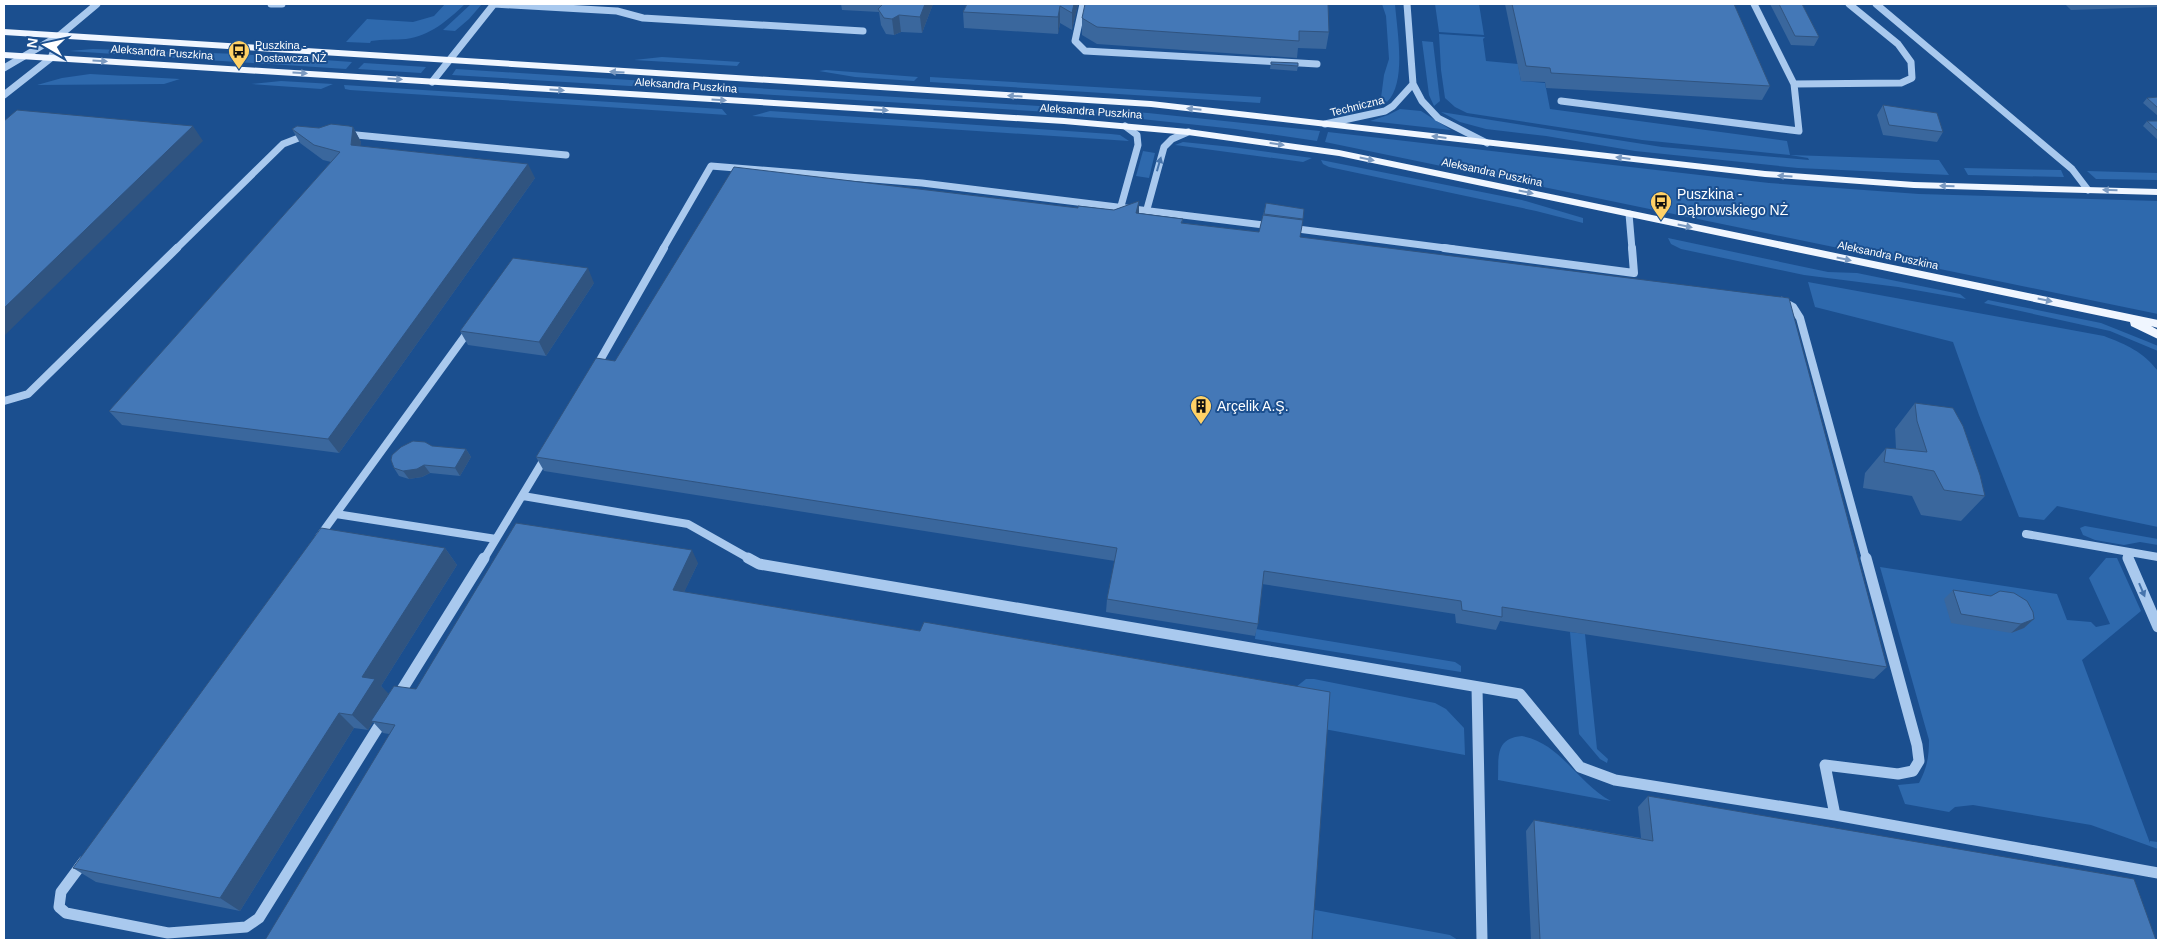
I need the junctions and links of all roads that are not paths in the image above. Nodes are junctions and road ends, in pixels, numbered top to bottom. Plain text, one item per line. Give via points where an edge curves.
1 (97, 4) edge
2 (271, 4) edge
3 (282, 4) edge
4 (494, 4) edge
5 (1083, 4) edge
6 (1407, 4) edge
7 (1754, 4) edge
8 (1849, 4) edge
9 (1876, 4) edge
10 (863, 31) dead end
11 (4, 32) edge
12 (60, 35) junction
13 (4, 55) edge
14 (23, 56) junction
15 (51, 58) junction
16 (449, 61) junction
17 (1316, 64) dead end
18 (4, 68) edge
19 (432, 82) junction
20 (1413, 84) junction
21 (1794, 84) junction
22 (4, 95) edge
23 (1561, 101) dead end
24 (1325, 124) junction
25 (1125, 126) junction
26 (1188, 132) junction
27 (314, 133) edge
28 (340, 133) edge
29 (1487, 143) junction
30 (566, 155) dead end
31 (2088, 190) junction
32 (2158, 192) edge
33 (1121, 206) junction
34 (1147, 209) junction
35 (1629, 214) junction
36 (1634, 273) junction
37 (1641, 280) edge
38 (1771, 298) edge
39 (2122, 316) junction
40 (476, 321) edge
41 (2158, 324) edge
42 (2158, 335) edge
43 (590, 378) edge
44 (4, 401) edge
45 (552, 446) edge
46 (522, 496) junction
47 (336, 514) junction
48 (2026, 534) dead end
49 (496, 539) junction
50 (312, 546) edge
51 (2126, 552) junction
52 (2158, 557) edge
53 (2158, 627) edge
54 (1478, 687) junction
55 (1835, 815) junction
56 (90, 852) edge
57 (2158, 873) edge
58 (166, 937) edge
59 (1482, 940) edge

1 - 12 street
2 - 3 street
4 - 10 street via 617,11 643,18
4 - 16 street
5 - 17 street via 1075,41 1085,51
6 - 20 street
7 - 21 street
8 - 21 street via 1898,44 1911,62 1912,78 1901,83
9 - 31 street via 2072,169
11 - 12 main road, Aleksandra Puszkina
12 - 14 street
12 - 15 street
12 - 16 main road, Aleksandra Puszkina
13 - 14 main road, Aleksandra Puszkina
14 - 15 main road, Aleksandra Puszkina
14 - 18 street
15 -> 19 main road, Aleksandra Puszkina
15 - 22 street
16 - 19 street
24 -> 16 main road, Aleksandra Puszkina via 1151,104
19 -> 25 main road, Aleksandra Puszkina
20 - 24 street, Techniczna via 1385,111
20 - 29 street via 1427,108 1438,118
21 - 23 street via 1799,131
29 -> 24 main road, Aleksandra Puszkina
25 - 26 main road, Aleksandra Puszkina
25 - 33 street via 1137,136 1138,145
34 -> 26 street via 1164,147 1172,139
26 -> 35 main road, Aleksandra Puszkina via 1339,153
27 - 44 street via 283,144 28,394
28 - 30 street
31 -> 29 main road, Aleksandra Puszkina via 1914,185 1765,174
32 -> 31 main road, Aleksandra Puszkina
33 - 34 street
33 - 43 street via 808,172 711,166
34 - 36 street
35 - 36 street
35 -> 39 main road, Aleksandra Puszkina
36 - 37 street
38 - 55 street via 1793,307 1800,318 1919,761 1913,771 1898,774 1825,765
39 - 41 main road, Aleksandra Puszkina
39 - 42 main road
40 - 47 street
45 - 46 street
46 - 49 street
46 - 54 street via 688,524 759,564
47 - 49 street
47 - 50 street
48 - 51 street
49 - 58 street via 259,918 246,927
51 - 52 street
51 -> 53 street
54 - 55 street via 1520,694 1580,766 1615,780
54 - 59 street
55 - 57 street
56 - 58 street via 61,892 59,907 66,913

